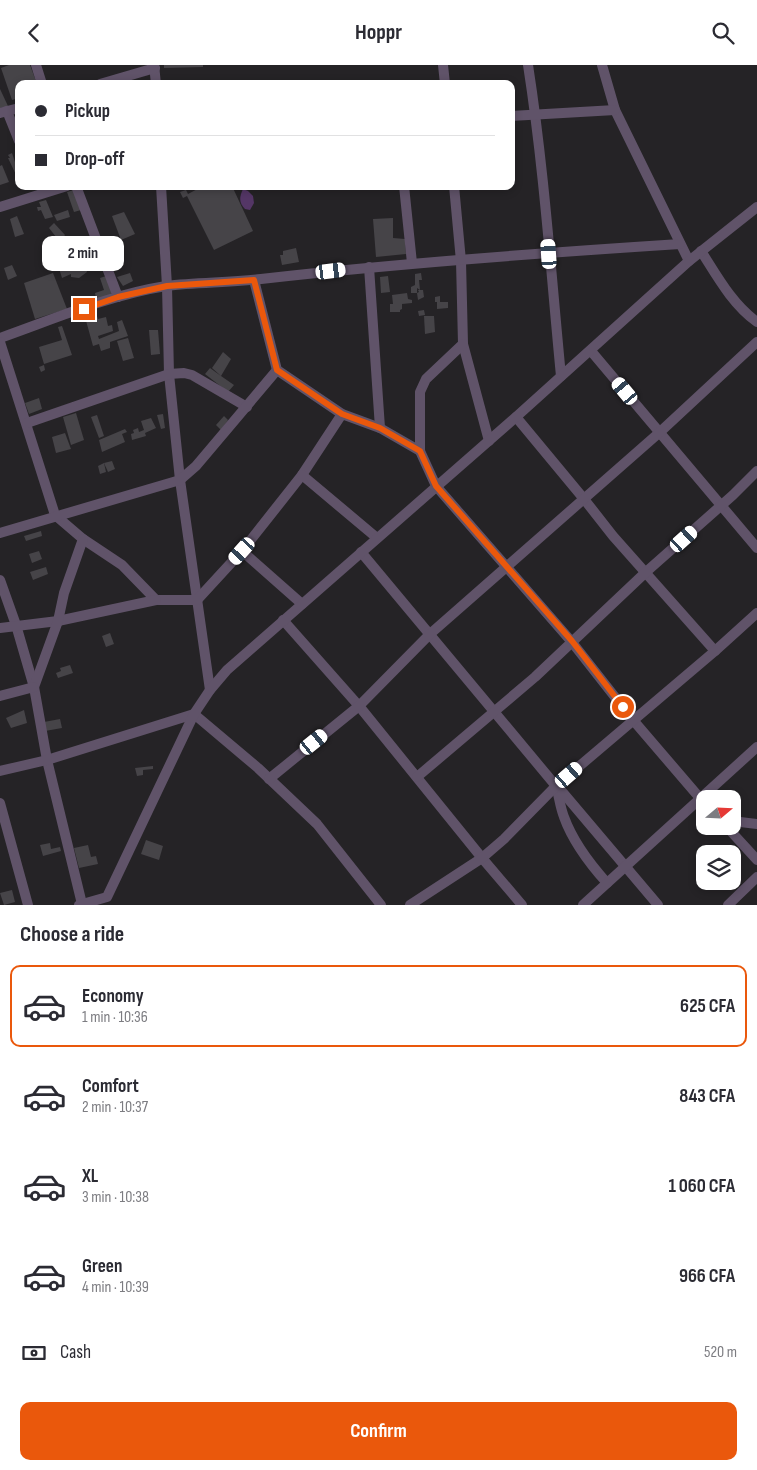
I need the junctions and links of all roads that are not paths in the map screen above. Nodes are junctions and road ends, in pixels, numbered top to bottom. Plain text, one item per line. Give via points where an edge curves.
1 (36, 65) edge
2 (443, 65) edge
3 (528, 65) edge
4 (602, 65) edge
5 (155, 66) edge
6 (41, 80) edge
7 (112, 80) edge
8 (156, 80) edge
9 (444, 80) edge
10 (615, 110) junction
11 (4, 112) edge
12 (536, 115) junction
13 (515, 116) edge
14 (15, 133) edge
15 (78, 190) edge
16 (161, 190) edge
17 (404, 190) edge
18 (454, 190) edge
19 (38, 191) edge
20 (0, 207) edge
21 (757, 207) edge
22 (680, 244) junction
23 (701, 251) junction
24 (549, 254) junction
25 (461, 261) junction
26 (689, 261) junction
27 (412, 263) junction
28 (369, 267) junction
29 (254, 280) junction
30 (167, 286) junction
31 (118, 297) junction
32 (757, 322) edge
33 (0, 337) edge
34 (0, 342) edge
35 (757, 342) edge
36 (463, 344) junction
37 (590, 351) junction
38 (277, 370) junction
39 (169, 374) junction
40 (560, 376) junction
41 (247, 407) junction
42 (342, 414) junction
43 (516, 417) junction
44 (27, 423) junction
45 (380, 428) junction
46 (660, 432) junction
47 (489, 441) junction
48 (420, 451) junction
49 (757, 471) edge
50 (302, 475) junction
51 (180, 480) junction
52 (436, 486) junction
53 (584, 499) junction
54 (721, 505) junction
55 (55, 515) junction
56 (0, 533) edge
57 (377, 538) junction
58 (82, 539) junction
59 (757, 548) edge
60 (242, 551) junction
61 (361, 552) junction
62 (506, 567) junction
63 (646, 572) junction
64 (0, 580) edge
65 (156, 600) junction
66 (197, 600) junction
67 (302, 604) junction
68 (757, 613) edge
69 (283, 620) junction
70 (58, 621) junction
71 (16, 625) junction
72 (0, 628) edge
73 (430, 634) junction
74 (572, 641) junction
75 (715, 651) junction
76 (34, 687) junction
77 (210, 690) junction
78 (0, 696) edge
79 (359, 706) junction
80 (494, 711) junction
81 (194, 713) junction
82 (634, 720) junction
83 (757, 747) edge
84 (47, 760) junction
85 (0, 771) edge
86 (417, 777) junction
87 (269, 779) junction
88 (556, 785) junction
89 (715, 790) edge
90 (696, 794) edge
91 (0, 803) edge
92 (696, 808) edge
93 (741, 822) edge
94 (757, 824) edge
95 (734, 835) edge
96 (482, 858) junction
97 (757, 860) edge
98 (626, 867) junction
99 (757, 877) edge
100 (607, 883) junction
101 (106, 901) edge
102 (28, 905) edge
103 (80, 905) edge
104 (381, 905) edge
105 (410, 905) edge
106 (522, 905) edge
107 (583, 905) edge
108 (658, 905) edge
109 (728, 905) edge

1 - 6 street
2 - 9 street
3 - 12 street
4 - 10 street
5 - 7 street
5 - 8 street
10 - 12 street
10 - 22 street
11 - 14 street
12 - 13 street
12 - 24 street
15 - 31 street
16 - 30 street
17 - 27 street
18 - 25 street
19 - 20 street
21 - 23 street
22 - 24 street
22 - 26 street
23 - 26 street
23 - 32 street via 739,307
24 - 25 street
24 - 40 street
25 - 27 street
25 - 36 street
26 - 37 street
27 - 28 street
28 - 29 street
28 - 45 street
29 - 30 street
29 - 38 street
30 - 31 street
30 - 39 street
31 - 33 street
34 - 44 street
35 - 46 street
36 - 47 street
36 - 48 street via 426,379 420,392
37 - 40 street
37 - 46 street
38 - 41 street
38 - 42 street
39 - 41 street via 192,375
39 - 44 street
39 - 51 street
40 - 43 street
41 - 51 street
42 - 45 street
42 - 50 street
43 - 47 street
43 - 53 street
44 - 55 street
45 - 48 street
46 - 53 street
46 - 54 street
47 - 52 street
48 - 52 street
49 - 54 street
50 - 57 street
50 - 60 street
51 - 55 street
51 - 66 street
52 - 57 street
52 - 62 street
53 - 62 street
53 - 63 street
54 - 59 street
54 - 63 street
55 - 56 street
55 - 58 street
57 - 61 street
58 - 65 street via 122,565
58 - 70 street
60 - 66 street
60 - 67 street
61 - 67 street
61 - 73 street
62 - 73 street
62 - 74 street
63 - 74 street
63 - 75 street
64 - 71 street
65 - 66 street
65 - 70 street
66 - 77 street
67 - 69 street
68 - 75 street
69 - 77 street via 227,670
69 - 79 street
70 - 71 street
70 - 76 street
71 - 72 street
71 - 76 street
73 - 79 street
73 - 80 street
74 - 80 street
74 - 82 street
75 - 82 street
76 - 78 street
76 - 84 street
77 - 81 street
79 - 86 street
79 - 87 street
80 - 86 street
80 - 88 street
81 - 84 street
81 - 87 street
81 - 101 street
82 - 88 street
82 - 90 street
83 - 89 street
84 - 85 street
84 - 103 street
86 - 96 street
87 - 104 street via 317,824
88 - 96 street
88 - 98 street
88 - 100 street via 563,816 586,859
91 - 102 street
92 - 98 street
93 - 94 street
95 - 97 street
96 - 105 street
96 - 106 street
98 - 100 street
98 - 108 street
99 - 109 street
100 - 107 street
101 - 103 street

